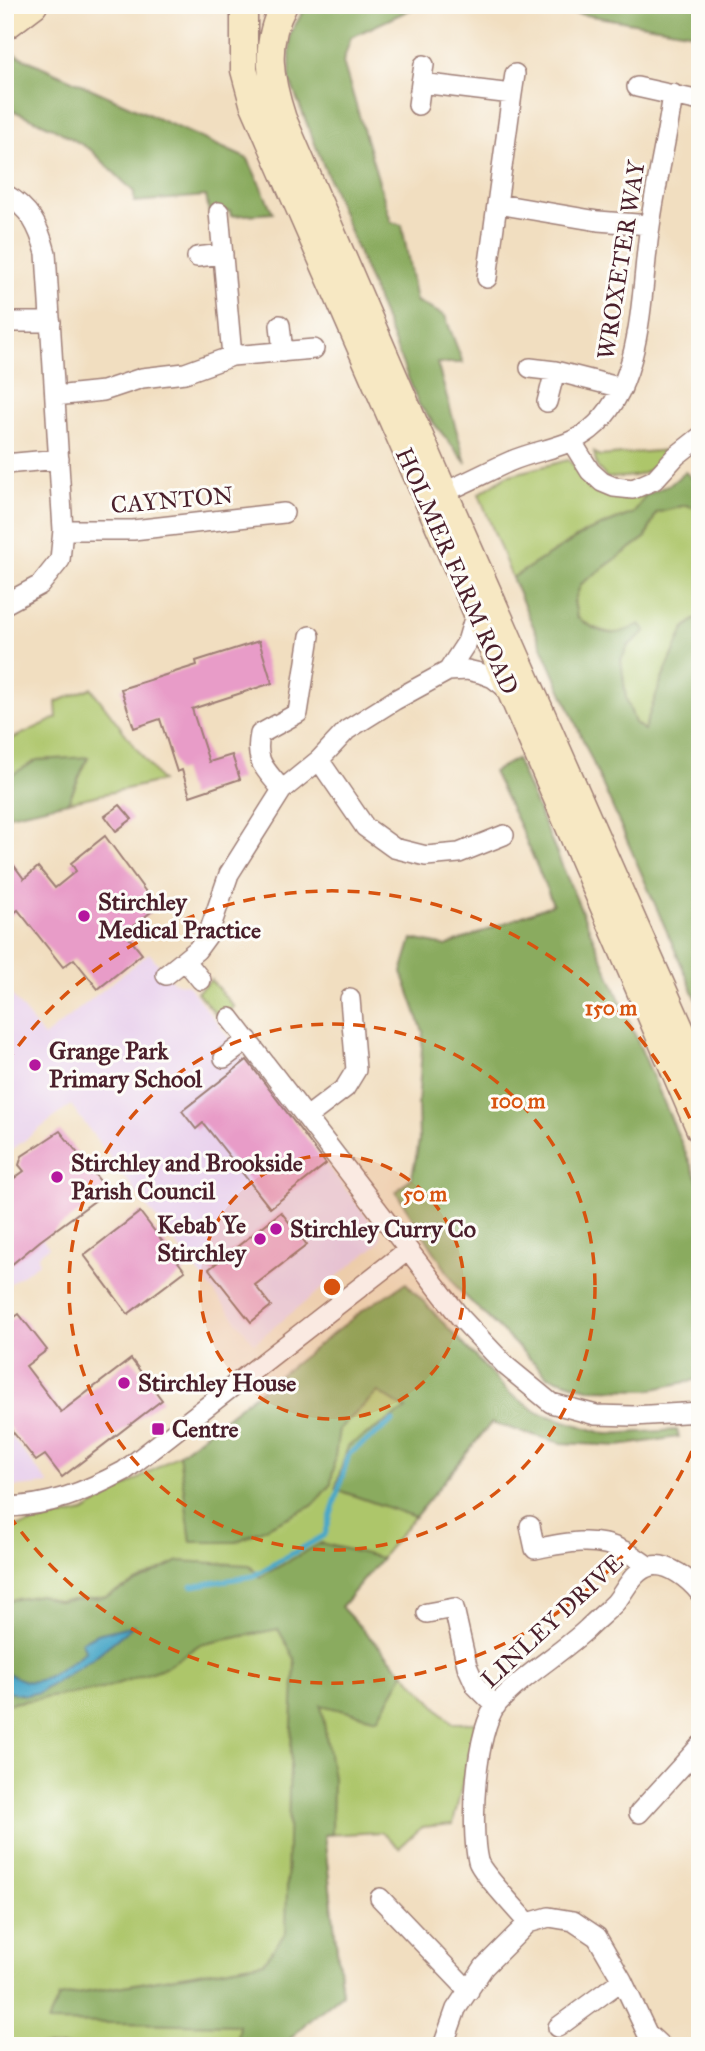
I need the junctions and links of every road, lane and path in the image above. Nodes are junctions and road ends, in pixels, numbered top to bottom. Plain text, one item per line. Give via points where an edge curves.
1 (34, 5) edge
2 (244, 5) edge
3 (284, 5) edge
4 (5, 27) edge
5 (514, 74) dead end
6 (637, 87) dead end
7 (512, 94) junction
8 (673, 94) junction
9 (700, 101) edge
10 (418, 105) dead end
11 (5, 194) edge
12 (498, 205) junction
13 (219, 212) dead end
14 (650, 225) junction
15 (223, 254) junction
16 (197, 257) dead end
17 (487, 278) dead end
18 (5, 322) edge
19 (51, 322) junction
20 (281, 325) dead end
21 (314, 349) dead end
22 (283, 352) junction
23 (232, 356) junction
24 (530, 368) dead end
25 (555, 371) junction
26 (622, 388) junction
27 (55, 396) junction
28 (547, 402) dead end
29 (700, 437) edge
30 (572, 442) junction
31 (59, 460) junction
32 (5, 464) edge
33 (444, 492) junction
34 (284, 513) dead end
35 (63, 530) junction
36 (5, 604) edge
37 (476, 612) junction
38 (310, 636) dead end
39 (448, 671) junction
40 (511, 692) junction
41 (320, 760) junction
42 (282, 790) junction
43 (504, 835) dead end
44 (185, 960) junction
45 (166, 975) dead end
46 (201, 980) dead end
47 (350, 999) dead end
48 (230, 1018) dead end
49 (248, 1041) junction
50 (224, 1058) dead end
51 (698, 1065) edge
52 (307, 1117) junction
53 (700, 1130) edge
54 (408, 1250) junction
55 (700, 1412) edge
56 (5, 1507) edge
57 (530, 1526) dead end
58 (648, 1566) junction
59 (700, 1593) edge
60 (427, 1614) dead end
61 (496, 1706) junction
62 (700, 1746) edge
63 (639, 1813) dead end
64 (380, 1898) dead end
65 (528, 1923) junction
66 (622, 1980) junction
67 (469, 1991) junction
68 (558, 2027) dead end
69 (443, 2046) edge
70 (661, 2046) edge

1 - 4 street
2 - 37 street, HOLMER FARM ROAD via 244,70 253,103
3 - 33 street, HOLMER FARM ROAD via 270,55 274,93
5 - 7 street
6 - 8 street
7 - 10 street via 423,74
7 - 12 street
8 - 9 street
8 - 14 street, WROXETER WAY
11 - 19 street via 26,208 41,236
12 - 14 street
12 - 17 street
13 - 15 street
14 - 26 street, WROXETER WAY via 635,344
15 - 16 street
15 - 23 street
18 - 19 street
19 - 27 street
20 - 22 street
21 - 22 street
22 - 23 street
23 - 27 street via 185,373 142,377 103,391
24 - 25 street
25 - 26 street
25 - 28 street
26 - 30 street, WROXETER WAY via 610,410
27 - 31 street
29 - 30 street via 654,480 632,489 602,482
30 - 33 street, WROXETER WAY via 513,461
31 - 32 street
31 - 35 street
33 - 51 street, HOLMER FARM ROAD
34 - 35 street, CAYNTON via 133,530
35 - 36 street via 60,560 40,585
37 - 39 street via 467,642
37 - 40 street, HOLMER FARM ROAD
38 - 42 street via 298,713 260,734 257,751 261,763
39 - 40 street via 480,673
39 - 41 street via 347,730
40 - 53 street, HOLMER FARM ROAD
41 - 42 street
41 - 43 street via 365,827 394,848 426,856 459,853
42 - 44 street via 229,874 208,935
44 - 45 street
44 - 46 street
47 - 52 street via 356,1070 345,1088
48 - 49 street
49 - 50 street
49 - 52 street
52 - 54 street
54 - 55 street via 506,1366 551,1403 596,1415
54 - 56 street via 124,1471 87,1491 50,1502
57 - 58 street via 535,1549 568,1542 601,1543
58 - 59 street, LINLEY DRIVE via 659,1564 673,1570
58 - 61 street, LINLEY DRIVE via 639,1570 585,1631
60 - 61 street via 454,1608 467,1667 476,1686
61 - 65 street, LINLEY DRIVE via 478,1764 478,1863
62 - 63 street
64 - 67 street
65 - 66 street via 549,1917 573,1921 597,1937
65 - 67 street via 484,1967
66 - 68 street
66 - 70 street via 647,2033
67 - 69 street via 456,2009

